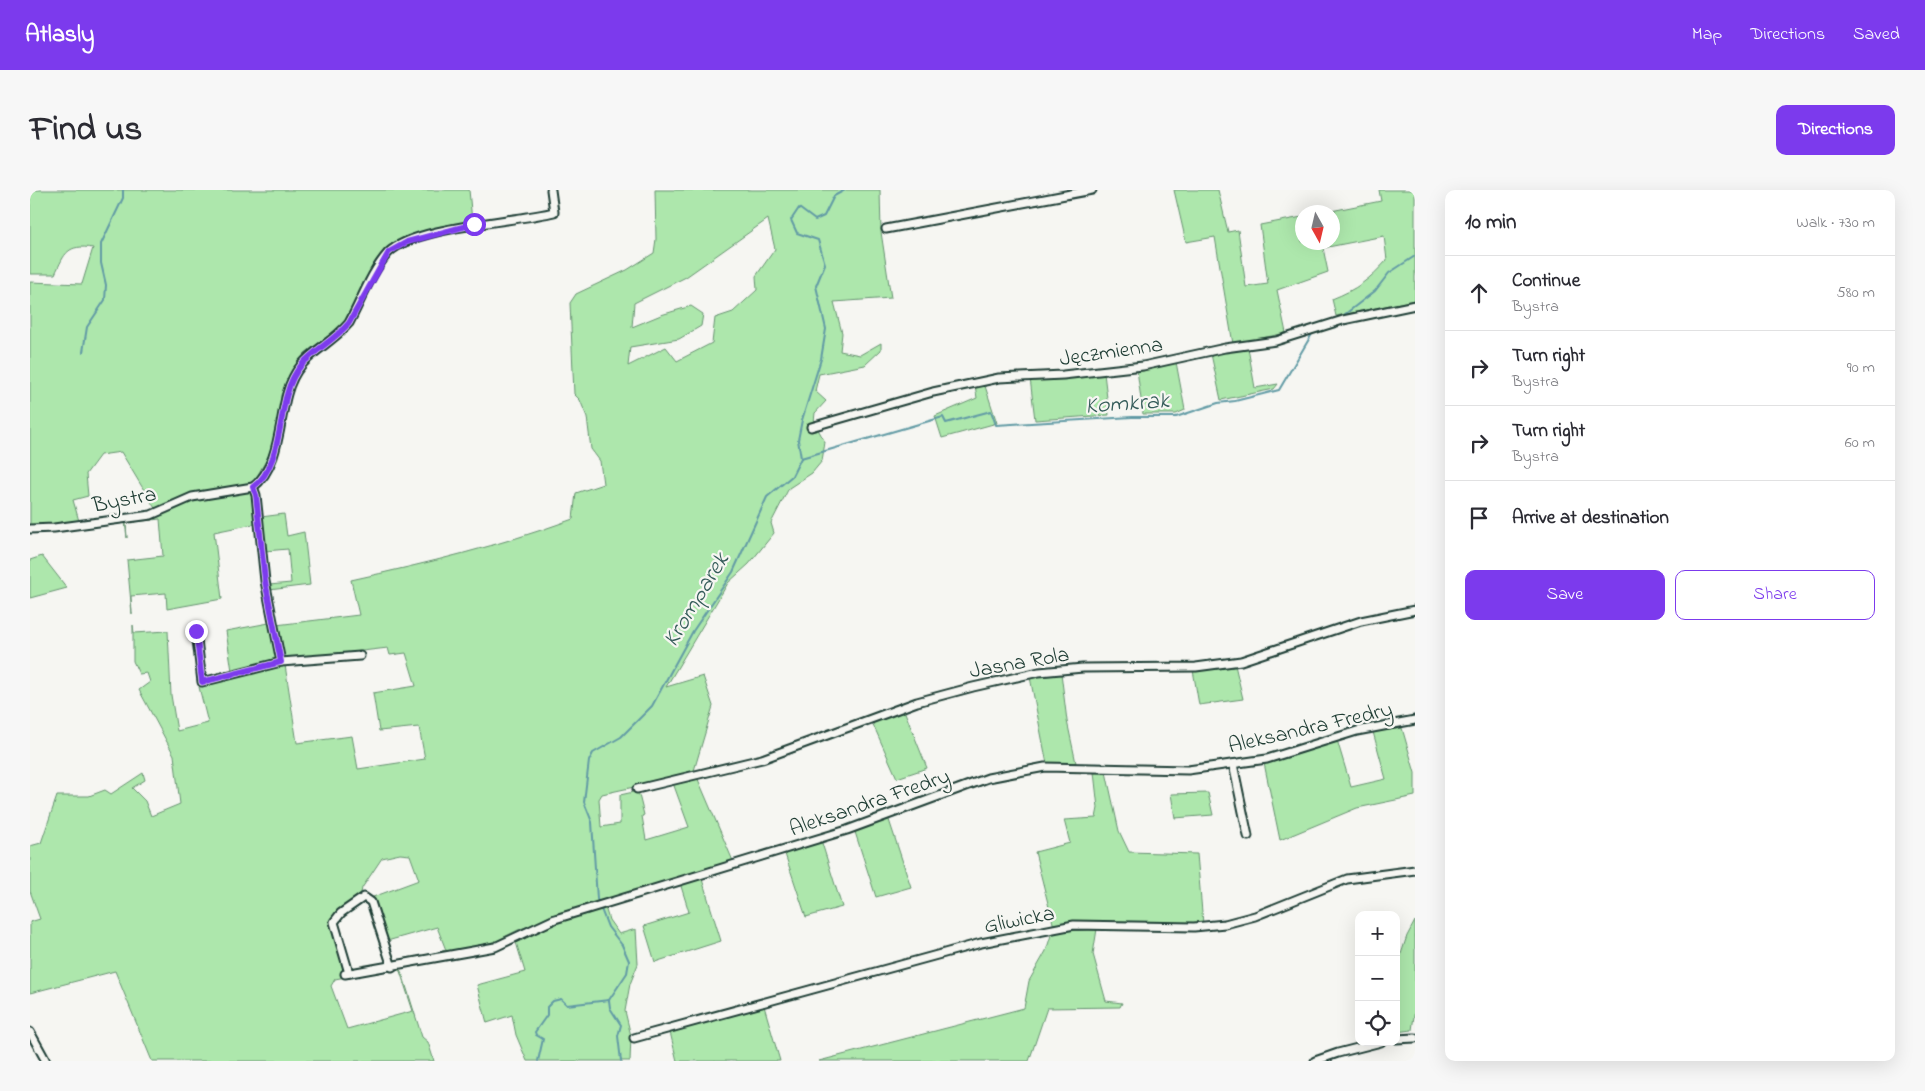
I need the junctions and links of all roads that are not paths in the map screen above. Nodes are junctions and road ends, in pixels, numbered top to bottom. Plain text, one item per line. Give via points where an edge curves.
1 (551, 190) edge
2 (1092, 190) edge
3 (886, 228) dead end
4 (1415, 305) edge
5 (811, 426) dead end
6 (253, 487) junction
7 (30, 528) edge
8 (1415, 610) edge
9 (196, 631) dead end
10 (360, 656) dead end
11 (281, 662) junction
12 (1415, 720) edge
13 (1233, 764) junction
14 (637, 789) dead end
15 (1248, 836) dead end
16 (1415, 870) edge
17 (392, 967) junction
18 (30, 1032) edge
19 (634, 1038) dead end
20 (1415, 1038) edge
21 (1400, 1039) edge
22 (1365, 1046) edge
23 (46, 1061) edge
24 (1315, 1061) edge

1 - 6 street via 554,212 446,230 407,242 389,252 349,323 305,359 295,375 286,395 281,427 271,458
2 - 3 street
4 - 5 street, Jęczmienna via 1343,320 1276,341 1225,348 1143,366 998,378 933,392
6 - 7 street, Bystra via 192,497 151,515 54,528
6 - 11 street via 265,581
8 - 14 street, Jasna Rola via 1361,621 1241,661 1196,667 1083,668 1039,672 992,682 917,702 762,758
9 - 11 street via 202,682
10 - 11 street
12 - 13 street, Aleksandra Fredry via 1357,731 1267,759
13 - 15 street
13 - 17 street, Aleksandra Fredry via 1168,770 1046,767 988,778 847,830 555,919 495,947
16 - 19 street, Gliwicka via 1347,880 1226,924 1074,925 981,943
17 - 17 street, Aleksandra Fredry via 371,902 364,897 334,922 347,973
18 - 23 street
20 - 21 street
22 - 24 street

